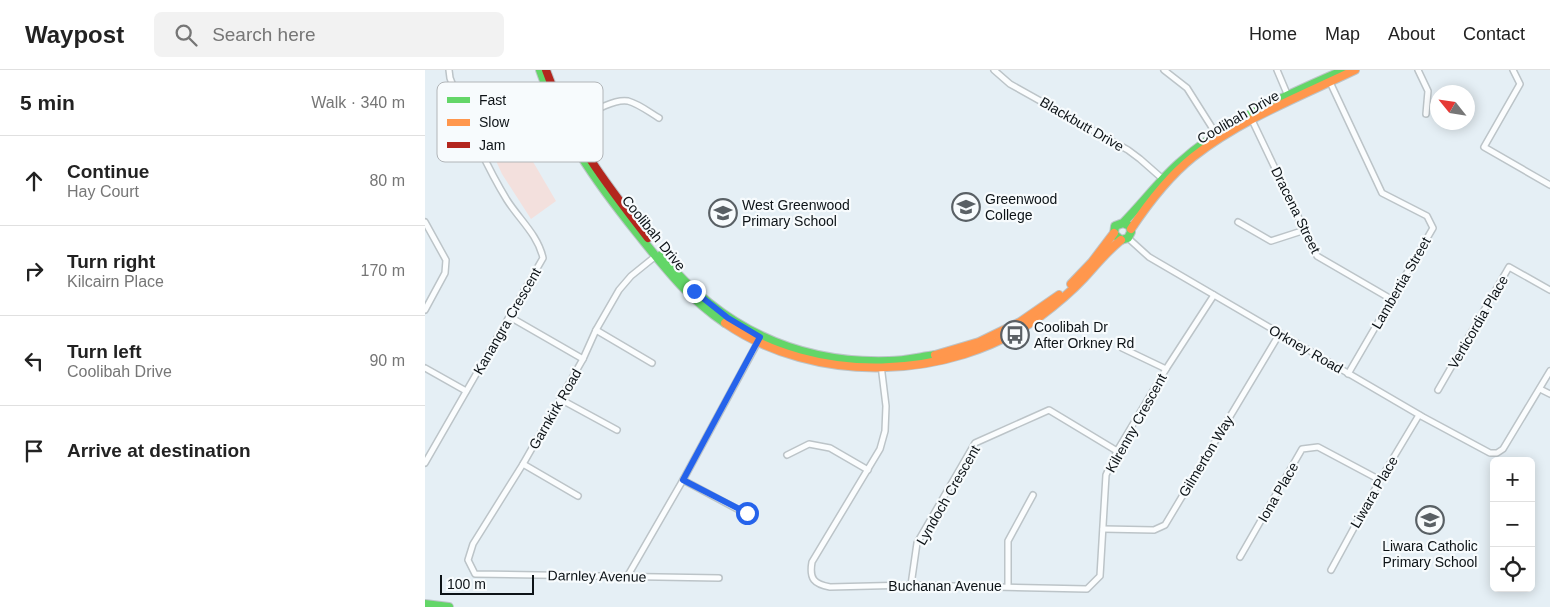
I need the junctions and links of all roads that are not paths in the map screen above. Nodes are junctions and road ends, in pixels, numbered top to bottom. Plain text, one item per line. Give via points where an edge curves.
1 (546, 70) edge
2 (994, 70) edge
3 (1164, 70) edge
4 (1277, 70) edge
5 (1343, 70) edge
6 (1355, 70) edge
7 (1419, 70) edge
8 (1513, 70) edge
9 (1329, 80) junction
10 (550, 82) edge
11 (1289, 99) junction
12 (603, 107) edge
13 (1425, 114) dead end
14 (1251, 117) junction
15 (659, 118) dead end
16 (1218, 136) junction
17 (486, 162) edge
18 (591, 162) edge
19 (1165, 181) junction
20 (1550, 185) edge
21 (425, 222) edge
22 (1123, 222) junction
23 (1239, 222) dead end
24 (1131, 229) junction
25 (1305, 230) junction
26 (1114, 233) junction
27 (1125, 239) junction
28 (658, 255) junction
29 (1550, 290) edge
30 (1214, 295) junction
31 (1391, 299) junction
32 (425, 310) edge
33 (510, 317) junction
34 (596, 330) junction
35 (1279, 333) junction
36 (759, 340) junction
37 (1122, 348) dead end
38 (583, 359) junction
39 (652, 363) dead end
40 (881, 366) junction
41 (425, 368) edge
42 (1165, 370) junction
43 (1550, 371) edge
44 (1348, 374) junction
45 (1541, 388) junction
46 (1438, 390) dead end
47 (467, 392) junction
48 (1550, 394) edge
49 (560, 399) junction
50 (1419, 415) junction
51 (617, 430) dead end
52 (1117, 451) junction
53 (787, 455) dead end
54 (425, 463) edge
55 (523, 464) junction
56 (868, 470) junction
57 (683, 480) junction
58 (1380, 480) junction
59 (1033, 495) dead end
60 (578, 496) dead end
61 (754, 518) dead end
62 (1103, 529) junction
63 (1240, 557) dead end
64 (1331, 570) dead end
65 (475, 574) joint
66 (627, 577) junction
67 (719, 578) dead end
68 (911, 585) junction
69 (1008, 586) junction
70 (1087, 589) joint
71 (425, 604) edge
72 (449, 607) edge

1 - 10 main road, Coolibah Drive
2 - 19 street, Blackbutt Drive via 1010,84 1128,150
3 - 16 street via 1187,88
4 - 11 street
5 - 9 main road, Coolibah Drive
6 - 9 main road, Coolibah Drive
7 - 13 street via 1428,91
8 - 20 street via 1520,84 1483,147
9 - 11 main road, Coolibah Drive
9 - 31 street, Lambertia Street via 1382,193 1427,216 1433,228
11 - 14 main road, Coolibah Drive
12 - 15 street via 622,101 634,103
14 - 16 main road, Coolibah Drive
14 - 25 street, Dracena Street
16 - 19 main road, Coolibah Drive via 1186,156
17 - 33 street, Kanangra Crescent via 508,201 540,245 543,258
18 - 28 main road, Coolibah Drive
19 - 22 main road, Coolibah Drive
19 - 24 main road, Coolibah Drive
21 - 32 street via 446,260 445,273
22 - 24 main road
22 - 26 main road via 1117,225
23 - 25 street via 1271,241
24 - 27 main road
25 - 31 street, Dracena Street via 1317,256
26 - 27 main road via 1117,238
26 - 40 main road, Coolibah Drive via 1063,292 1017,325 942,354
27 - 30 street, Orkney Road
27 - 40 main road, Coolibah Drive via 1066,296 1019,330 949,358
28 - 34 street, Garnkirk Road via 624,283
28 - 36 main road, Coolibah Drive via 702,299
29 - 46 street, Verticordia Place via 1509,268
30 - 35 street, Orkney Road
30 - 42 street, Kilrenny Crescent
31 - 44 street, Lambertia Street
33 - 38 street
33 - 47 street, Kanangra Crescent
34 - 38 street, Garnkirk Road
34 - 39 street
35 - 44 street, Orkney Road
35 - 62 street, Gilmerton Way via 1165,525 1154,530
36 - 40 main road, Coolibah Drive via 813,356
36 - 57 street
37 - 42 street
38 - 49 street, Garnkirk Road
40 - 56 street via 886,406 885,431 881,449
41 - 47 street
42 - 52 street, Kilrenny Crescent
43 - 45 street
44 - 50 street, Orkney Road
45 - 48 street
45 - 50 street, Orkney Road via 1501,451 1490,453
47 - 54 street, Kanangra Crescent
49 - 51 street
49 - 55 street, Garnkirk Road
50 - 58 street, Liwara Place
52 - 62 street, Kilrenny Crescent via 1105,475
52 - 68 street, Lyndoch Crescent via 1049,410 975,442 917,543
53 - 56 street via 809,444 830,448
55 - 60 street
55 - 65 street, Garnkirk Road via 473,544 468,560
56 - 68 street, Buchanan Avenue via 812,562 810,573 820,585 830,587
57 - 61 street
57 - 66 street
58 - 63 street, Iona Place via 1319,447 1303,449
58 - 64 street, Liwara Place
59 - 69 street via 1009,541
62 - 70 street, Kilrenny Crescent via 1101,576
65 - 66 street, Darnley Avenue
66 - 67 street, Darnley Avenue
68 - 69 street, Buchanan Avenue
69 - 70 street, Buchanan Avenue
71 - 72 main road

